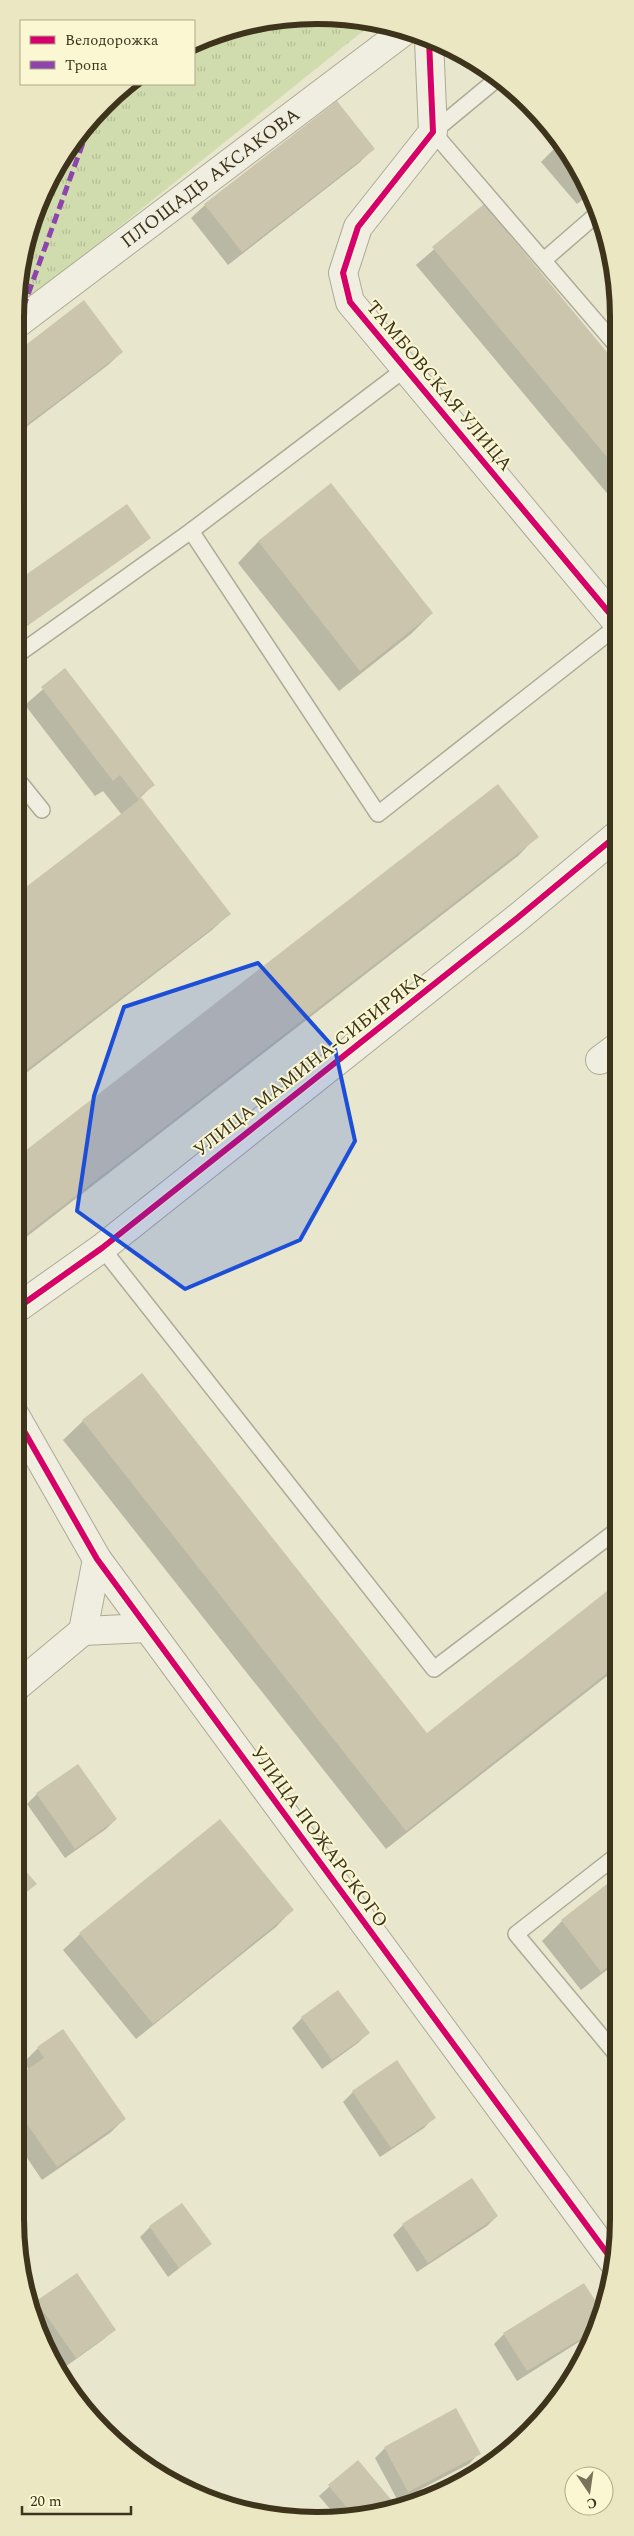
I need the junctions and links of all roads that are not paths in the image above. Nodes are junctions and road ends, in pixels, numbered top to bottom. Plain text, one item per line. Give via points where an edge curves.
1 (398, 35) edge
2 (429, 46) edge
3 (493, 82) edge
4 (433, 132) junction
5 (593, 218) edge
6 (544, 260) junction
7 (24, 319) edge
8 (610, 338) edge
9 (405, 369) junction
10 (191, 531) junction
11 (610, 614) edge
12 (610, 632) edge
13 (24, 650) edge
14 (24, 788) edge
15 (42, 810) dead end
16 (610, 841) edge
17 (102, 1248) junction
18 (24, 1303) edge
19 (24, 1431) edge
20 (610, 1536) edge
21 (97, 1559) junction
22 (147, 1628) junction
23 (83, 1631) junction
24 (24, 1679) edge
25 (610, 1861) edge
26 (610, 2047) edge
27 (608, 2255) edge

1 - 7 street, ПЛОЩАДЬ АКСАКОВА
2 - 4 street
3 - 4 lane
4 - 6 lane
4 - 9 street, ТАМБОВСКАЯ УЛИЦА via 358,227 344,274 350,302
5 - 6 lane
6 - 8 lane
9 - 10 lane
9 - 11 street, ТАМБОВСКАЯ УЛИЦА
10 - 12 lane via 378,814
10 - 13 lane
14 - 15 lane
16 - 17 street, УЛИЦА МАМИНА-СИБИРЯКА via 509,926
17 - 18 street, УЛИЦА МАМИНА-СИБИРЯКА
17 - 20 lane via 434,1669
19 - 21 street, УЛИЦА ПОЖАРСКОГО
21 - 22 street, УЛИЦА ПОЖАРСКОГО
21 - 23 street
22 - 23 street
22 - 27 street, УЛИЦА ПОЖАРСКОГО
23 - 24 street
25 - 26 lane via 516,1934

